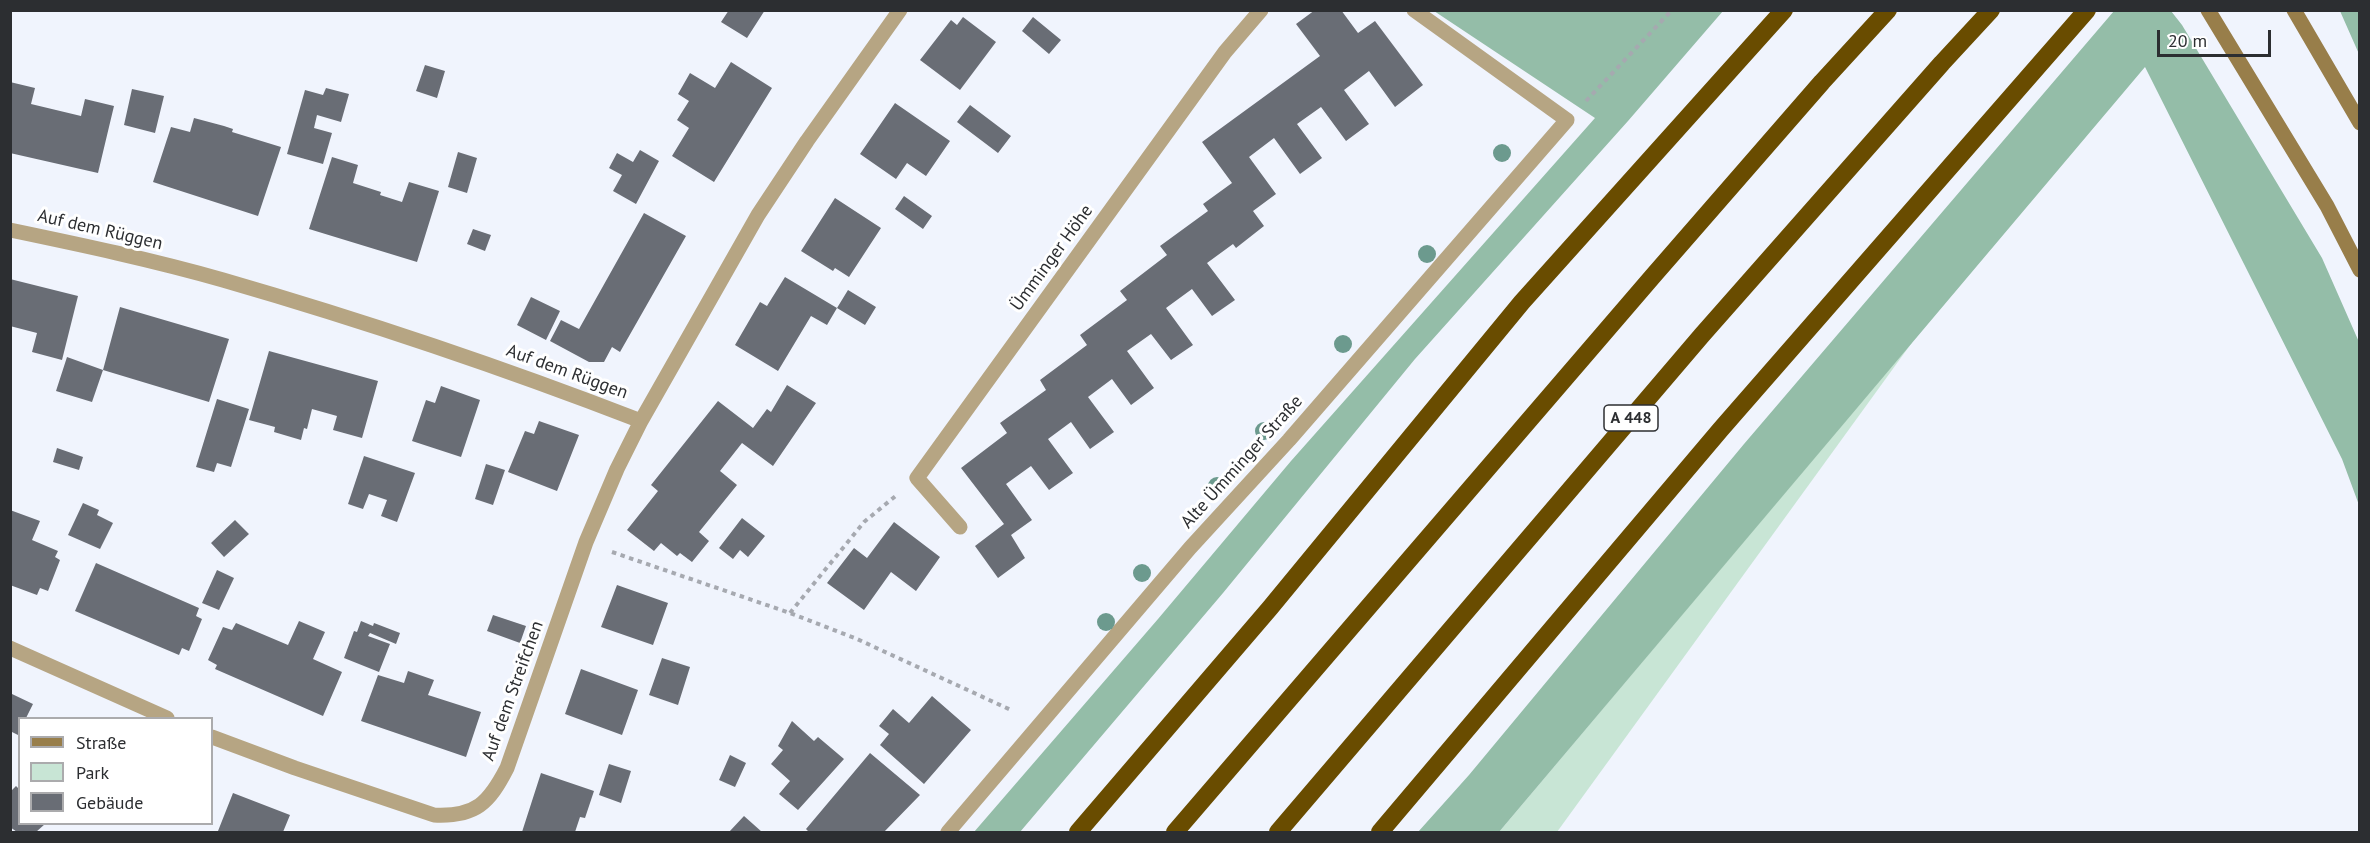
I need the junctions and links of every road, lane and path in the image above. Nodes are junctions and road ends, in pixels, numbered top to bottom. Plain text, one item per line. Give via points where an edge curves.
1 (900, 10) edge
2 (1261, 10) edge
3 (1414, 10) edge
4 (1672, 10) edge
5 (1784, 10) edge
6 (1888, 10) edge
7 (1991, 10) edge
8 (2087, 10) edge
9 (2208, 10) edge
10 (2294, 10) edge
11 (1567, 120) junction
12 (2360, 123) edge
13 (10, 230) edge
14 (2360, 270) edge
15 (641, 421) junction
16 (917, 478) junction
17 (960, 527) dead end
18 (586, 542) junction
19 (790, 613) junction
20 (10, 648) edge
21 (1011, 710) dead end
22 (164, 717) edge
23 (213, 737) edge
24 (948, 832) edge
25 (1078, 832) edge
26 (1175, 832) edge
27 (1278, 832) edge
28 (1380, 832) edge

1 - 15 street, Auf dem Rüggen via 758,215
2 - 16 street, Ümminger Höhe via 1225,52
3 - 11 street
4 - 11 path
5 - 25 highway via 1522,302 1270,608
6 - 26 highway via 1653,276
7 - 27 highway, A 448 via 1702,335
8 - 28 highway via 1721,429
9 - 14 main road via 2327,206
10 - 12 main road
11 - 24 street, Alte Ümminger Straße via 1190,548
13 - 15 street, Auf dem Rüggen via 222,280 380,327
15 - 18 street, Auf dem Streifchen
16 - 17 street
16 - 19 path via 864,522
18 - 19 path
18 - 23 street, Auf dem Streifchen via 507,768 490,796 468,813 434,815
19 - 21 path via 909,661
20 - 22 street

